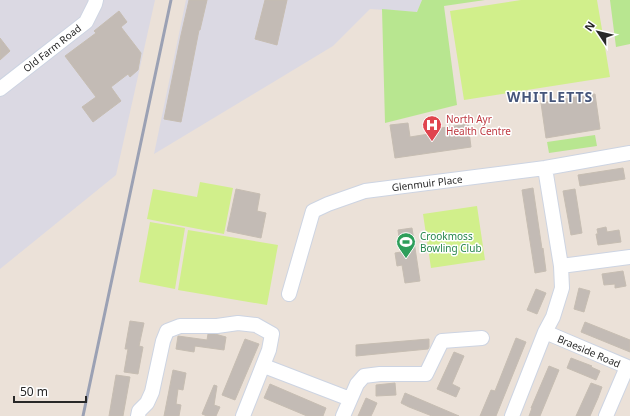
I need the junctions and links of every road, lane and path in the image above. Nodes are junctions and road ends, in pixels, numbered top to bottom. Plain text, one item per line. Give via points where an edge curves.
1 (96, 0) edge
2 (0, 89) edge
3 (630, 153) edge
4 (545, 168) junction
5 (630, 257) edge
6 (561, 266) junction
7 (289, 294) dead end
8 (545, 332) junction
9 (482, 338) dead end
10 (264, 366) junction
11 (628, 367) edge
12 (350, 399) junction
13 (138, 416) edge
14 (242, 416) edge
15 (343, 416) edge
16 (512, 416) edge
17 (606, 416) edge

1 - 2 street, Old Farm Road via 86,22
3 - 4 street, Glenmuir Place
4 - 6 street, Braeside Road
4 - 7 street, Glenmuir Place via 365,191 313,211
5 - 6 street
6 - 8 street, Braeside Road via 562,288 553,317
8 - 11 street, Braeside Road
8 - 16 street
9 - 12 street via 442,341 426,374 364,376
10 - 12 street
10 - 13 street via 272,334 256,325 238,323 180,326 167,331 152,392
10 - 14 street
11 - 17 street
12 - 15 street

